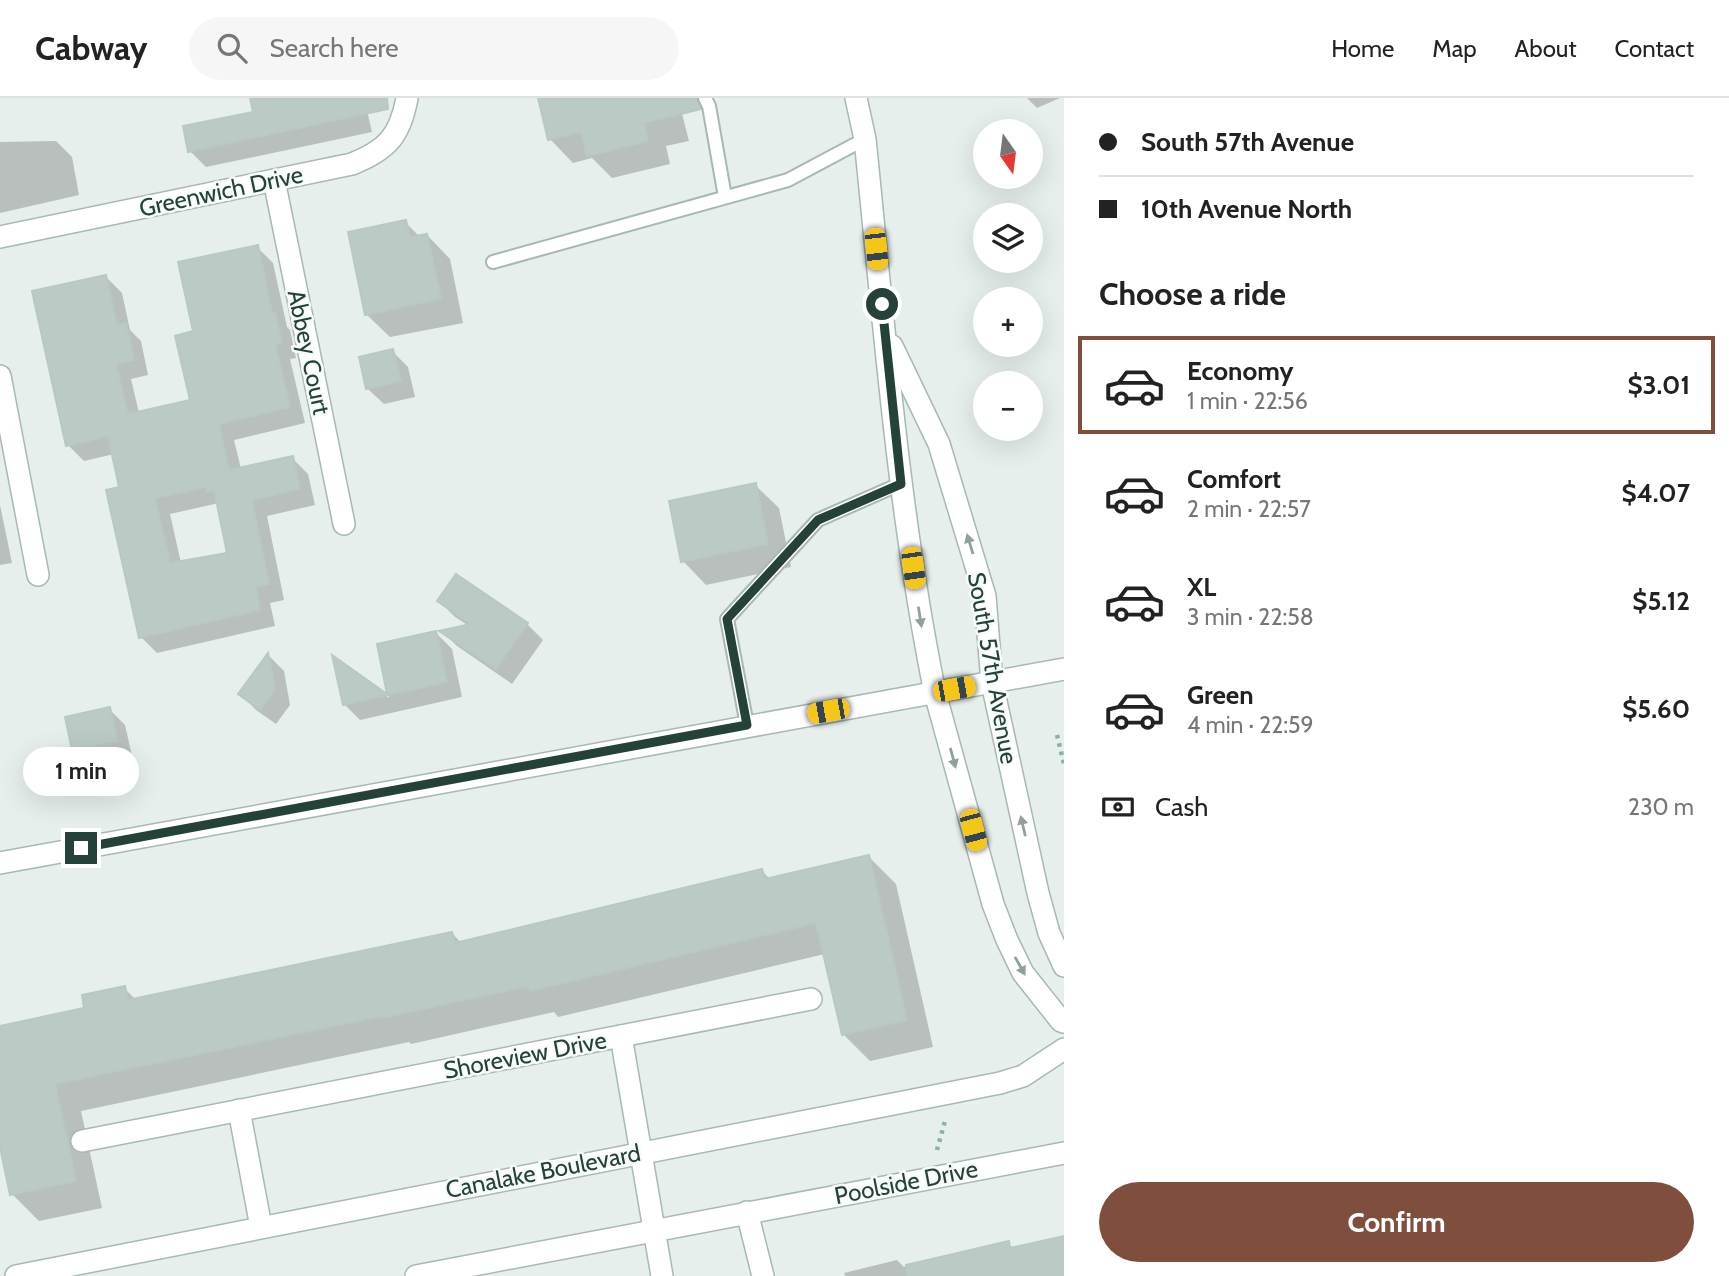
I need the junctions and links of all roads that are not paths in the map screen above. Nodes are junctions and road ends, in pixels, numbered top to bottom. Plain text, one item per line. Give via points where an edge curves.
1 (407, 98) edge
2 (705, 98) edge
3 (856, 98) edge
4 (865, 139) junction
5 (274, 180) junction
6 (725, 197) junction
7 (0, 237) edge
8 (493, 262) dead end
9 (885, 331) junction
10 (0, 376) edge
11 (901, 484) junction
12 (344, 524) dead end
13 (38, 575) dead end
14 (1064, 669) edge
15 (992, 683) junction
16 (935, 692) junction
17 (747, 725) junction
18 (0, 863) edge
19 (1064, 966) edge
20 (811, 999) dead end
21 (1064, 1022) edge
22 (621, 1036) junction
23 (1064, 1049) edge
24 (239, 1110) junction
25 (82, 1141) dead end
26 (640, 1152) junction
27 (1064, 1153) edge
28 (747, 1212) junction
29 (261, 1227) junction
30 (656, 1231) junction
31 (17, 1276) edge
32 (416, 1276) edge
33 (662, 1276) edge
34 (763, 1276) edge

1 - 5 street, Greenwich Drive via 403,120 391,141 373,155 352,164
2 - 6 lane
3 - 4 street, South 57th Avenue
4 - 6 lane via 788,180
4 - 9 street, South 57th Avenue
5 - 7 street, Greenwich Drive
5 - 12 street, Abbey Court
6 - 8 lane
9 - 11 street, South 57th Avenue
15 -> 9 street, South 57th Avenue via 985,596 943,457
10 - 13 street
11 -> 16 street, South 57th Avenue
11 - 17 lane via 818,520 727,619
14 - 15 street
15 - 16 street
19 -> 15 street, South 57th Avenue via 1038,893
16 - 17 street
16 -> 21 street, South 57th Avenue via 1006,940 1023,973
17 - 18 street
20 - 22 street, Shoreview Drive
22 - 24 street, Shoreview Drive
22 - 26 street
23 - 26 street, Canalake Boulevard via 1023,1076 1000,1083
24 - 25 street, Shoreview Drive
24 - 29 street
26 - 29 street, Canalake Boulevard
26 - 30 street
27 - 28 street, Poolside Drive
28 - 30 street, Poolside Drive
28 - 34 street
29 - 31 street, Canalake Boulevard
30 - 32 street, Poolside Drive
30 - 33 street

